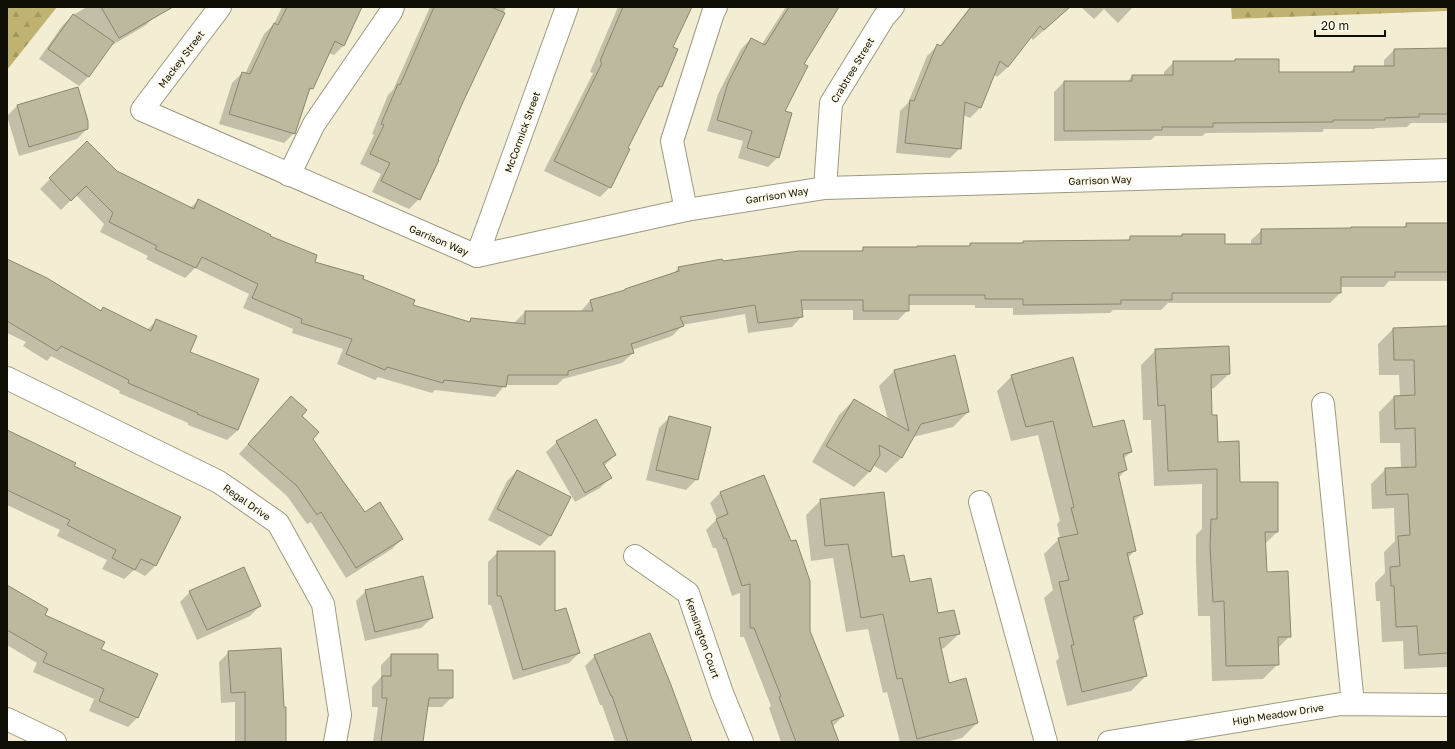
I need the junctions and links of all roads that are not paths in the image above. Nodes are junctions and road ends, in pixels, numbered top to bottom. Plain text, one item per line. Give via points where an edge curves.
1 (220, 7) edge
2 (393, 7) edge
3 (566, 7) edge
4 (716, 7) edge
5 (894, 7) edge
6 (142, 110) joint
7 (1448, 170) edge
8 (289, 175) junction
9 (825, 188) junction
10 (686, 210) junction
11 (477, 256) junction
12 (7, 378) edge
13 (1323, 404) dead end
14 (980, 502) dead end
15 (635, 556) dead end
16 (1353, 704) junction
17 (1448, 704) edge
18 (7, 719) edge
19 (56, 742) edge
20 (335, 742) edge
21 (742, 742) edge
22 (1046, 742) edge
23 (1109, 742) edge

1 - 6 street, Mackey Street
2 - 8 street via 314,124
3 - 11 street, McCormick Street
4 - 10 street via 672,141
5 - 9 street, Crabtree Street via 884,18 831,103
6 - 8 street, Garrison Way
7 - 9 street, Garrison Way
8 - 11 street, Garrison Way
9 - 10 street, Garrison Way
10 - 11 street, Garrison Way
12 - 20 street, Regal Drive via 219,482 278,523 323,604 340,715
13 - 16 street
14 - 22 street
15 - 21 street, Kensington Court via 688,593 722,693
16 - 17 street, High Meadow Drive
16 - 23 street, High Meadow Drive
18 - 19 street

